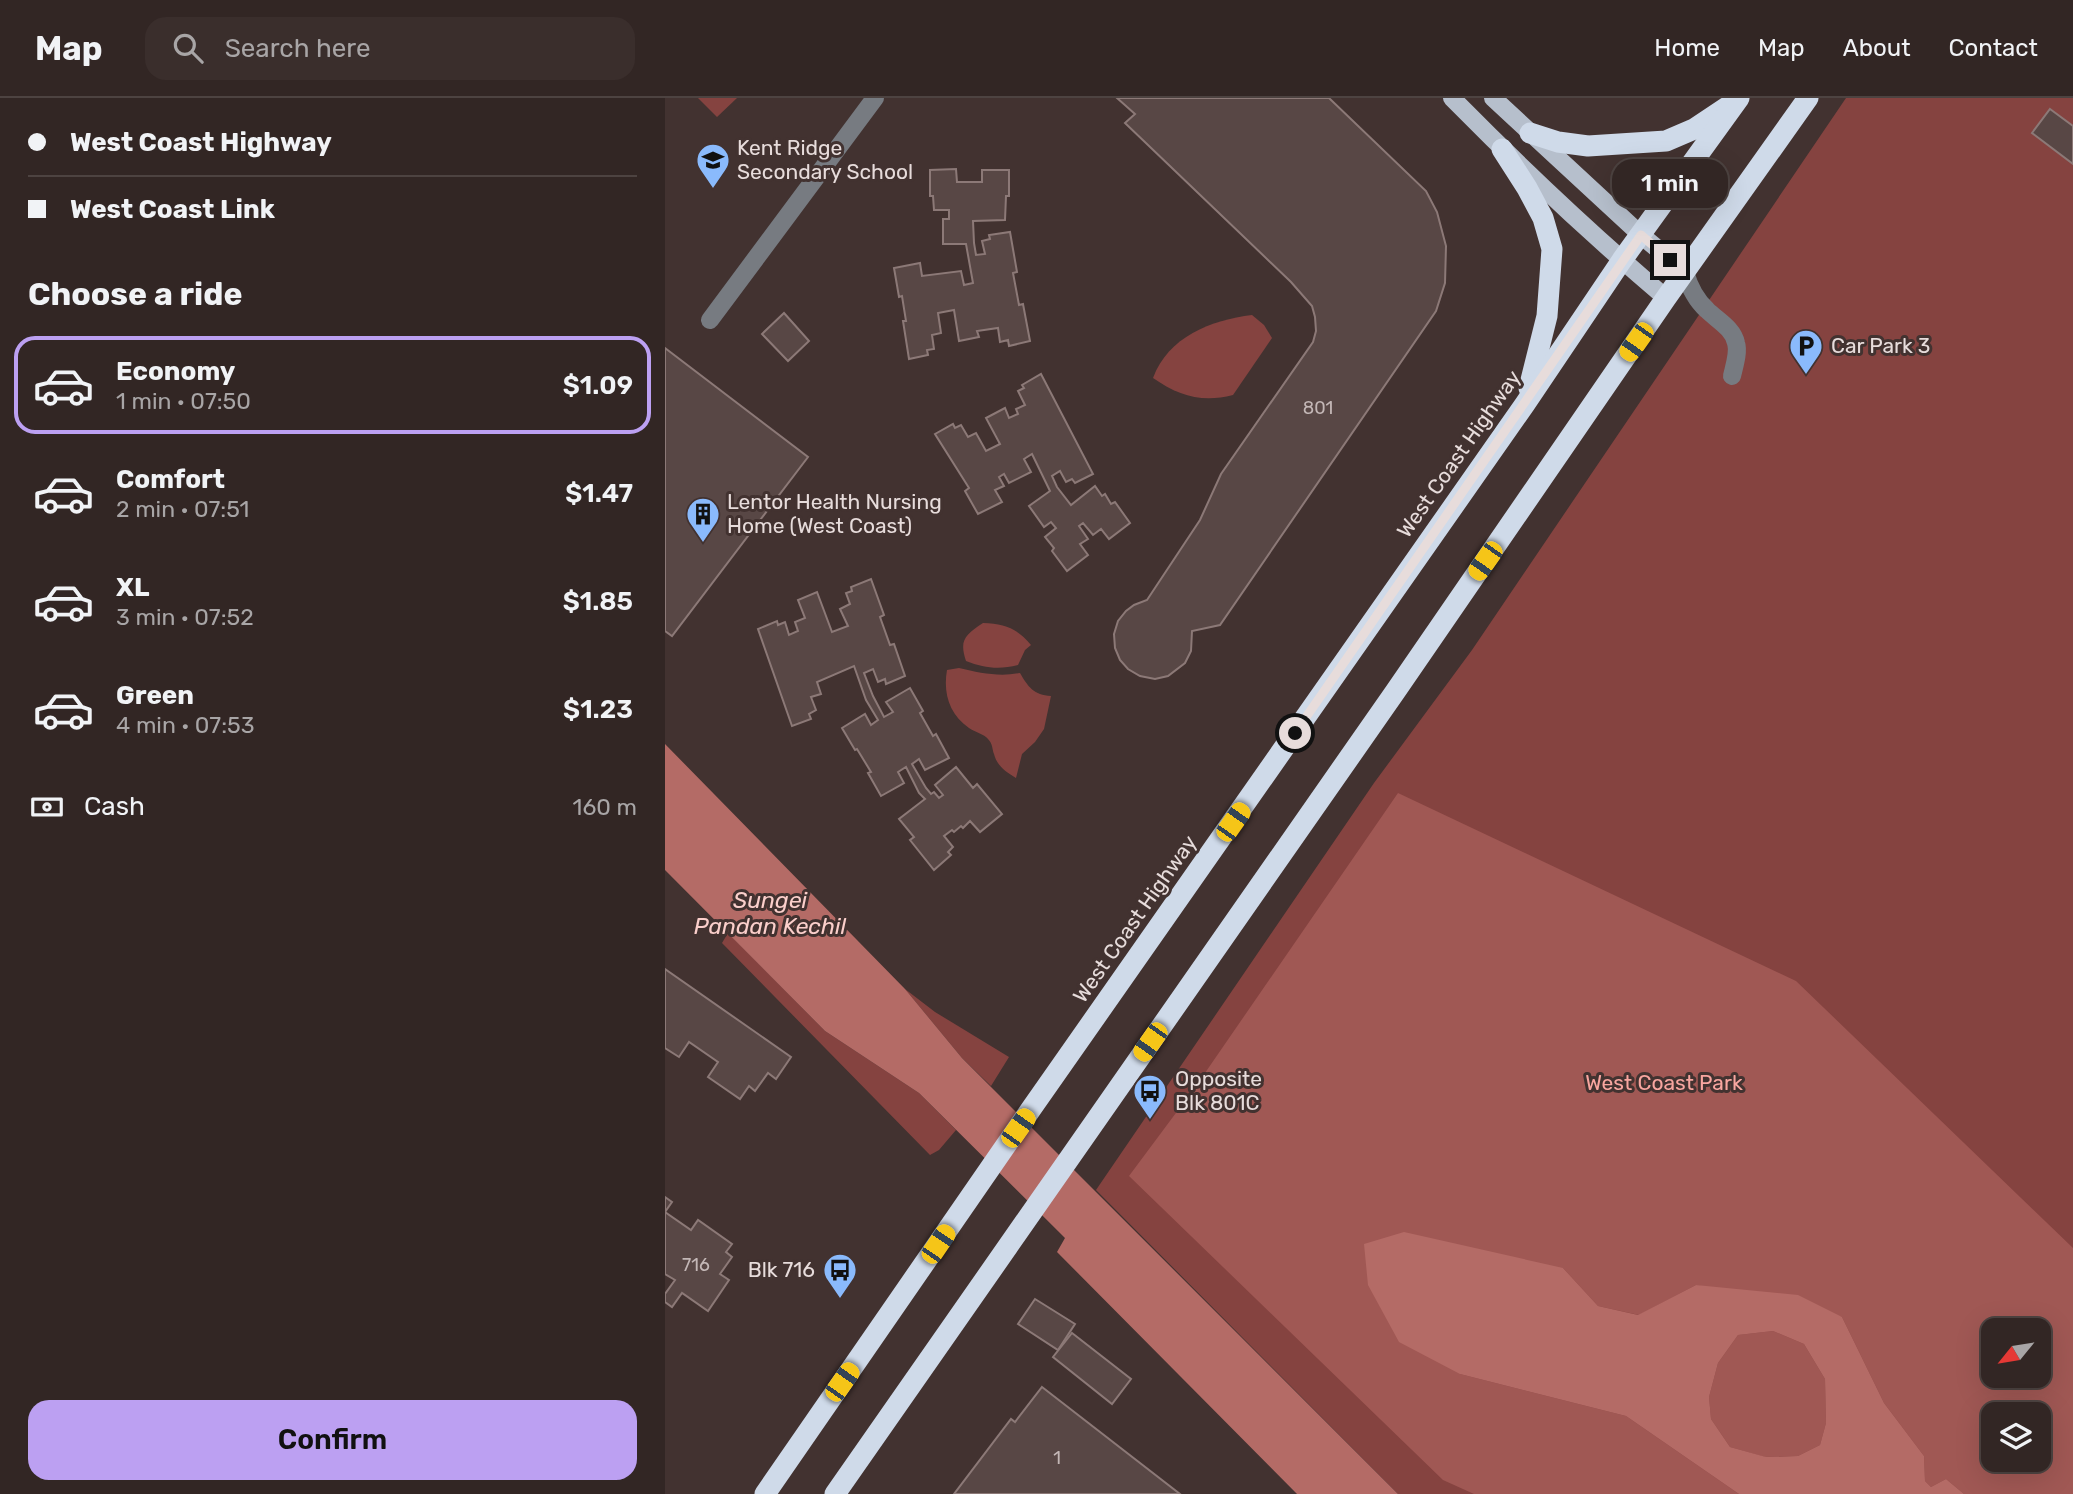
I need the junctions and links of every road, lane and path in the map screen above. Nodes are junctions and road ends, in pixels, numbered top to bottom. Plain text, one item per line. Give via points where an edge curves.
1 (875, 98) edge
2 (1452, 98) edge
3 (1493, 98) edge
4 (1808, 98) edge
5 (1738, 99) edge
6 (1529, 134) junction
7 (1502, 149) junction
8 (1641, 235) junction
9 (1622, 260) junction
10 (1685, 272) junction
11 (1667, 298) junction
12 (710, 320) dead end
13 (1732, 376) dead end
14 (1525, 404) junction
15 (765, 1494) edge
16 (835, 1494) edge

1 - 12 street
2 - 7 main road
3 - 6 main road
4 - 10 highway
5 - 6 highway via 1694,129 1666,141 1588,146
5 - 8 highway, West Coast Highway
6 - 8 main road
7 - 9 main road
7 - 14 highway via 1543,218 1552,249 1547,316
8 - 9 highway, West Coast Highway
8 - 10 main road
9 - 11 main road
9 - 14 highway, West Coast Highway
10 - 11 highway
10 - 13 street via 1706,310 1732,333 1737,345
11 - 16 highway
14 - 15 highway, West Coast Highway

